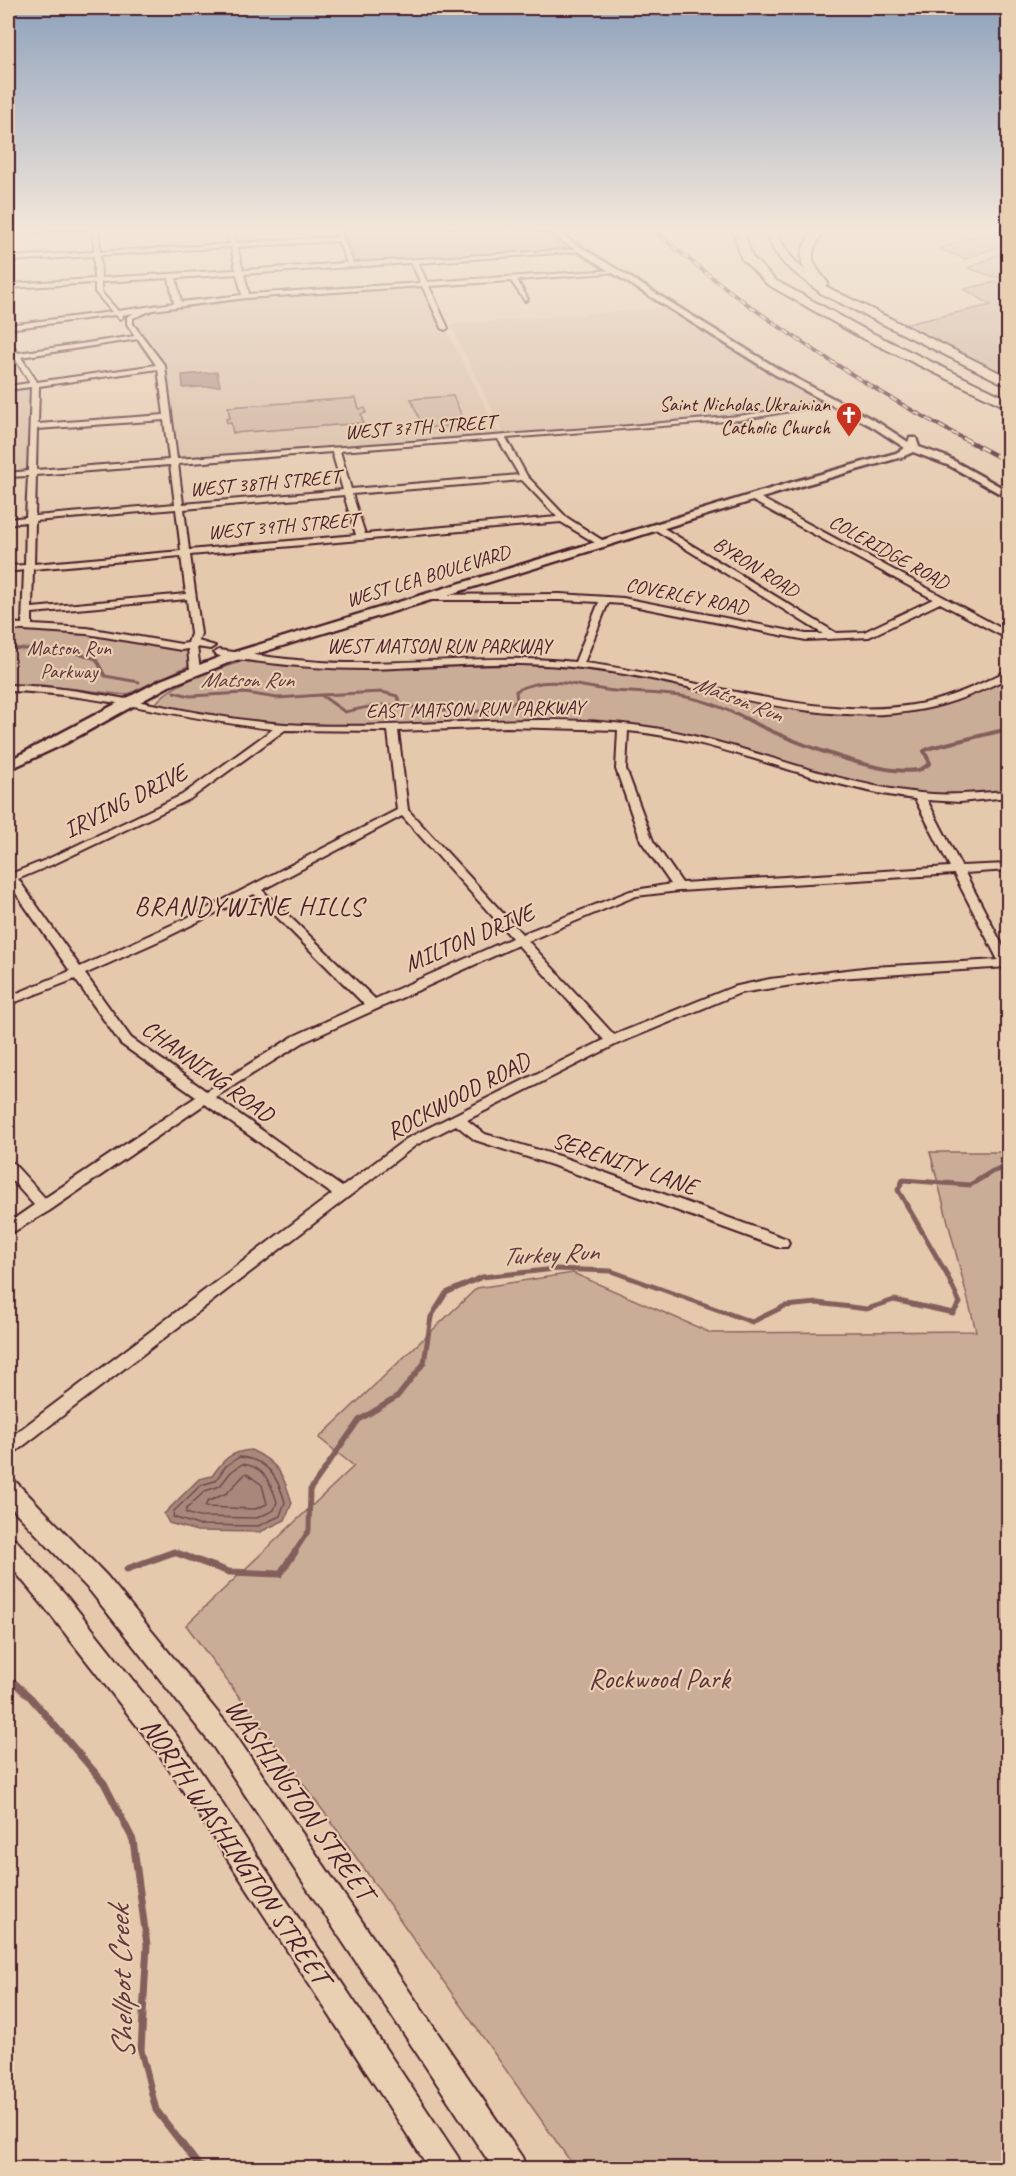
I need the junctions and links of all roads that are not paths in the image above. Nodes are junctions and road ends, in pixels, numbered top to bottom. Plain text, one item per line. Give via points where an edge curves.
1 (134, 330) edge
2 (706, 330) edge
3 (857, 330) edge
4 (899, 330) edge
5 (139, 337) junction
6 (8, 342) edge
7 (11, 356) edge
8 (161, 366) junction
9 (1008, 382) edge
10 (35, 384) junction
11 (8, 388) edge
12 (833, 403) junction
13 (1008, 404) edge
14 (168, 417) junction
15 (876, 425) junction
16 (33, 427) junction
17 (501, 437) junction
18 (893, 437) junction
19 (912, 446) junction
20 (335, 449) junction
21 (890, 455) junction
22 (936, 457) junction
23 (174, 462) junction
24 (952, 464) junction
25 (32, 473) junction
26 (8, 475) edge
27 (525, 477) junction
28 (348, 492) junction
29 (1008, 495) edge
30 (754, 498) junction
31 (180, 506) junction
32 (30, 519) junction
33 (562, 519) junction
34 (8, 521) edge
35 (657, 527) junction
36 (361, 537) junction
37 (602, 544) junction
38 (185, 553) junction
39 (29, 567) junction
40 (8, 569) edge
41 (190, 596) junction
42 (421, 598) junction
43 (604, 600) junction
44 (939, 600) junction
45 (28, 611) junction
46 (8, 626) edge
47 (27, 627) junction
48 (196, 634) junction
49 (1008, 636) edge
50 (836, 637) junction
51 (192, 646) junction
52 (210, 646) junction
53 (228, 655) junction
54 (578, 666) junction
55 (195, 670) junction
56 (1008, 674) edge
57 (8, 688) edge
58 (128, 702) junction
59 (283, 727) junction
60 (623, 727) junction
61 (393, 729) junction
62 (8, 766) edge
63 (1008, 794) edge
64 (920, 798) junction
65 (403, 811) junction
66 (1008, 867) edge
67 (956, 871) junction
68 (9, 877) edge
69 (679, 887) junction
70 (255, 889) junction
71 (520, 940) junction
72 (1007, 963) edge
73 (79, 975) junction
74 (8, 1001) edge
75 (372, 1004) junction
76 (612, 1041) junction
77 (204, 1098) junction
78 (457, 1119) junction
79 (8, 1167) edge
80 (341, 1193) junction
81 (44, 1207) junction
82 (8, 1230) edge
83 (782, 1243) dead end
84 (8, 1448) edge
85 (8, 1489) edge
86 (8, 1547) edge
87 (447, 2169) edge
88 (511, 2169) edge

1 - 5 street
2 - 12 street
3 - 13 highway
4 - 9 highway
5 - 7 street
5 - 8 street
6 - 7 street
7 - 10 street
8 - 10 street
8 - 14 street
10 - 11 street
10 - 16 street
12 - 15 street
12 - 17 street, WEST 37TH STREET via 740,418
14 - 16 street
14 - 23 street
15 - 18 street
15 - 19 street
16 - 25 street
17 - 20 street, WEST 37TH STREET
17 - 27 street
18 - 19 street
18 - 21 street
19 - 21 street, WEST LEA BOULEVARD
19 - 22 street
19 - 24 street, WEST LEA BOULEVARD via 925,447
20 - 23 street, WEST 37TH STREET
20 - 28 street
21 - 22 street
21 - 30 street, WEST LEA BOULEVARD
22 - 24 street
23 - 25 street, WEST 37TH STREET
23 - 31 street
24 - 29 street
25 - 26 street, WEST 37TH STREET
25 - 32 street
27 - 28 street, WEST 38TH STREET
27 - 33 street
28 - 31 street, WEST 38TH STREET
28 - 36 street
30 - 35 street, WEST LEA BOULEVARD
30 - 44 street, COLERIDGE ROAD
31 - 32 street, WEST 38TH STREET
31 - 38 street
32 - 34 street, WEST 38TH STREET
32 - 39 street
33 - 36 street, WEST 39TH STREET
33 - 37 street
35 - 37 street, WEST LEA BOULEVARD
35 - 50 street, BYRON ROAD
36 - 38 street, WEST 39TH STREET
37 - 42 street, WEST LEA BOULEVARD
38 - 39 street, WEST 39TH STREET
38 - 41 street
39 - 40 street, WEST 39TH STREET
39 - 45 street
41 - 45 street
41 - 48 street
42 - 43 street, COVERLEY ROAD
42 - 53 street, WEST LEA BOULEVARD
43 - 50 street, COVERLEY ROAD via 806,637
43 - 54 street
44 - 49 street, COLERIDGE ROAD
44 - 50 street, COVERLEY ROAD via 866,635
45 - 47 street
46 - 47 street
47 - 51 street
48 - 51 street
48 - 52 street
51 - 52 street
51 - 55 street
52 - 53 street
53 - 54 street, WEST MATSON RUN PARKWAY via 345,666 519,661
53 - 55 street, WEST LEA BOULEVARD
54 - 56 street, WEST MATSON RUN PARKWAY via 649,676 767,702 861,710 945,701
55 - 58 street, WEST LEA BOULEVARD
57 - 58 street, EAST MATSON RUN PARKWAY via 61,690
58 - 59 street, EAST MATSON RUN PARKWAY via 226,721
58 - 62 street, WEST LEA BOULEVARD
59 - 61 street, EAST MATSON RUN PARKWAY
59 - 68 street, IRVING DRIVE via 186,797 52,861
60 - 61 street, EAST MATSON RUN PARKWAY via 542,722
60 - 64 street, EAST MATSON RUN PARKWAY via 699,740 850,785
60 - 69 street via 621,769 646,841
61 - 65 street
63 - 64 street, EAST MATSON RUN PARKWAY
64 - 67 street
65 - 70 street
65 - 71 street
66 - 67 street, MILTON DRIVE
67 - 69 street, MILTON DRIVE
67 - 72 street
68 - 73 street, CHANNING ROAD
69 - 71 street, MILTON DRIVE via 634,893
70 - 73 street
70 - 75 street
71 - 75 street, MILTON DRIVE
71 - 76 street
72 - 76 street, ROCKWOOD ROAD via 759,985
73 - 74 street
73 - 77 street, CHANNING ROAD via 126,1041
75 - 77 street, MILTON DRIVE via 273,1053
76 - 78 street, ROCKWOOD ROAD
77 - 80 street, CHANNING ROAD
77 - 81 street, MILTON DRIVE
78 - 80 street, ROCKWOOD ROAD via 411,1142
78 - 83 street, SERENITY LANE via 480,1137
79 - 81 street
80 - 84 street, ROCKWOOD ROAD
81 - 82 street, MILTON DRIVE
85 - 88 main road, WASHINGTON STREET via 99,1584 223,1739
86 - 87 main road, NORTH WASHINGTON STREET via 60,1606 168,1745

